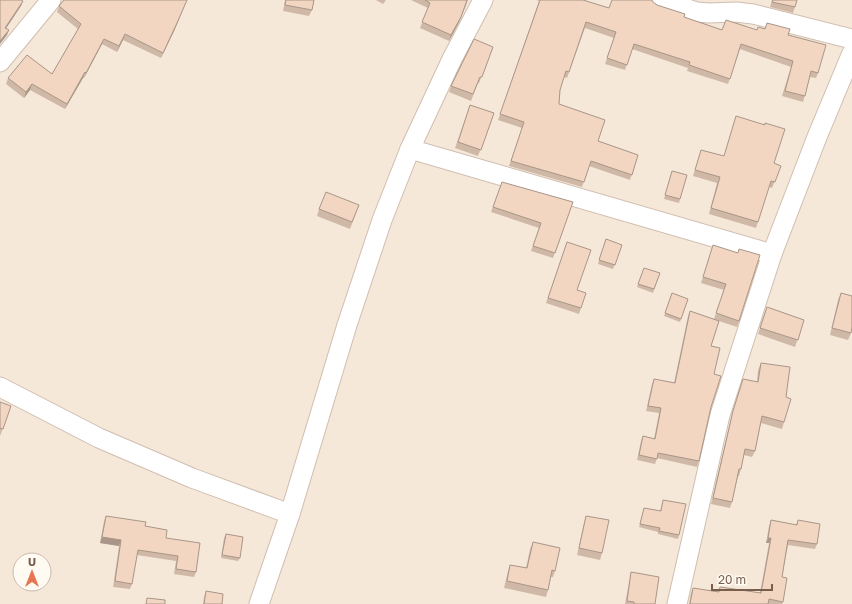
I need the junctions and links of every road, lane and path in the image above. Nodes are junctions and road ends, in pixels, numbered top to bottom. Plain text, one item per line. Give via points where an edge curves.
1 (51, 0) edge
2 (483, 0) edge
3 (659, 0) edge
4 (852, 39) edge
5 (852, 53) edge
6 (0, 62) edge
7 (410, 149) junction
8 (772, 254) junction
9 (0, 387) edge
10 (290, 514) junction
11 (259, 604) edge
12 (677, 604) edge

1 - 6 street
2 - 7 street
3 - 4 street via 697,12 753,14
5 - 8 street via 816,137
7 - 8 street
7 - 10 street via 382,220 347,325
8 - 12 street via 720,415
9 - 10 street via 106,441 192,478
10 - 11 street

